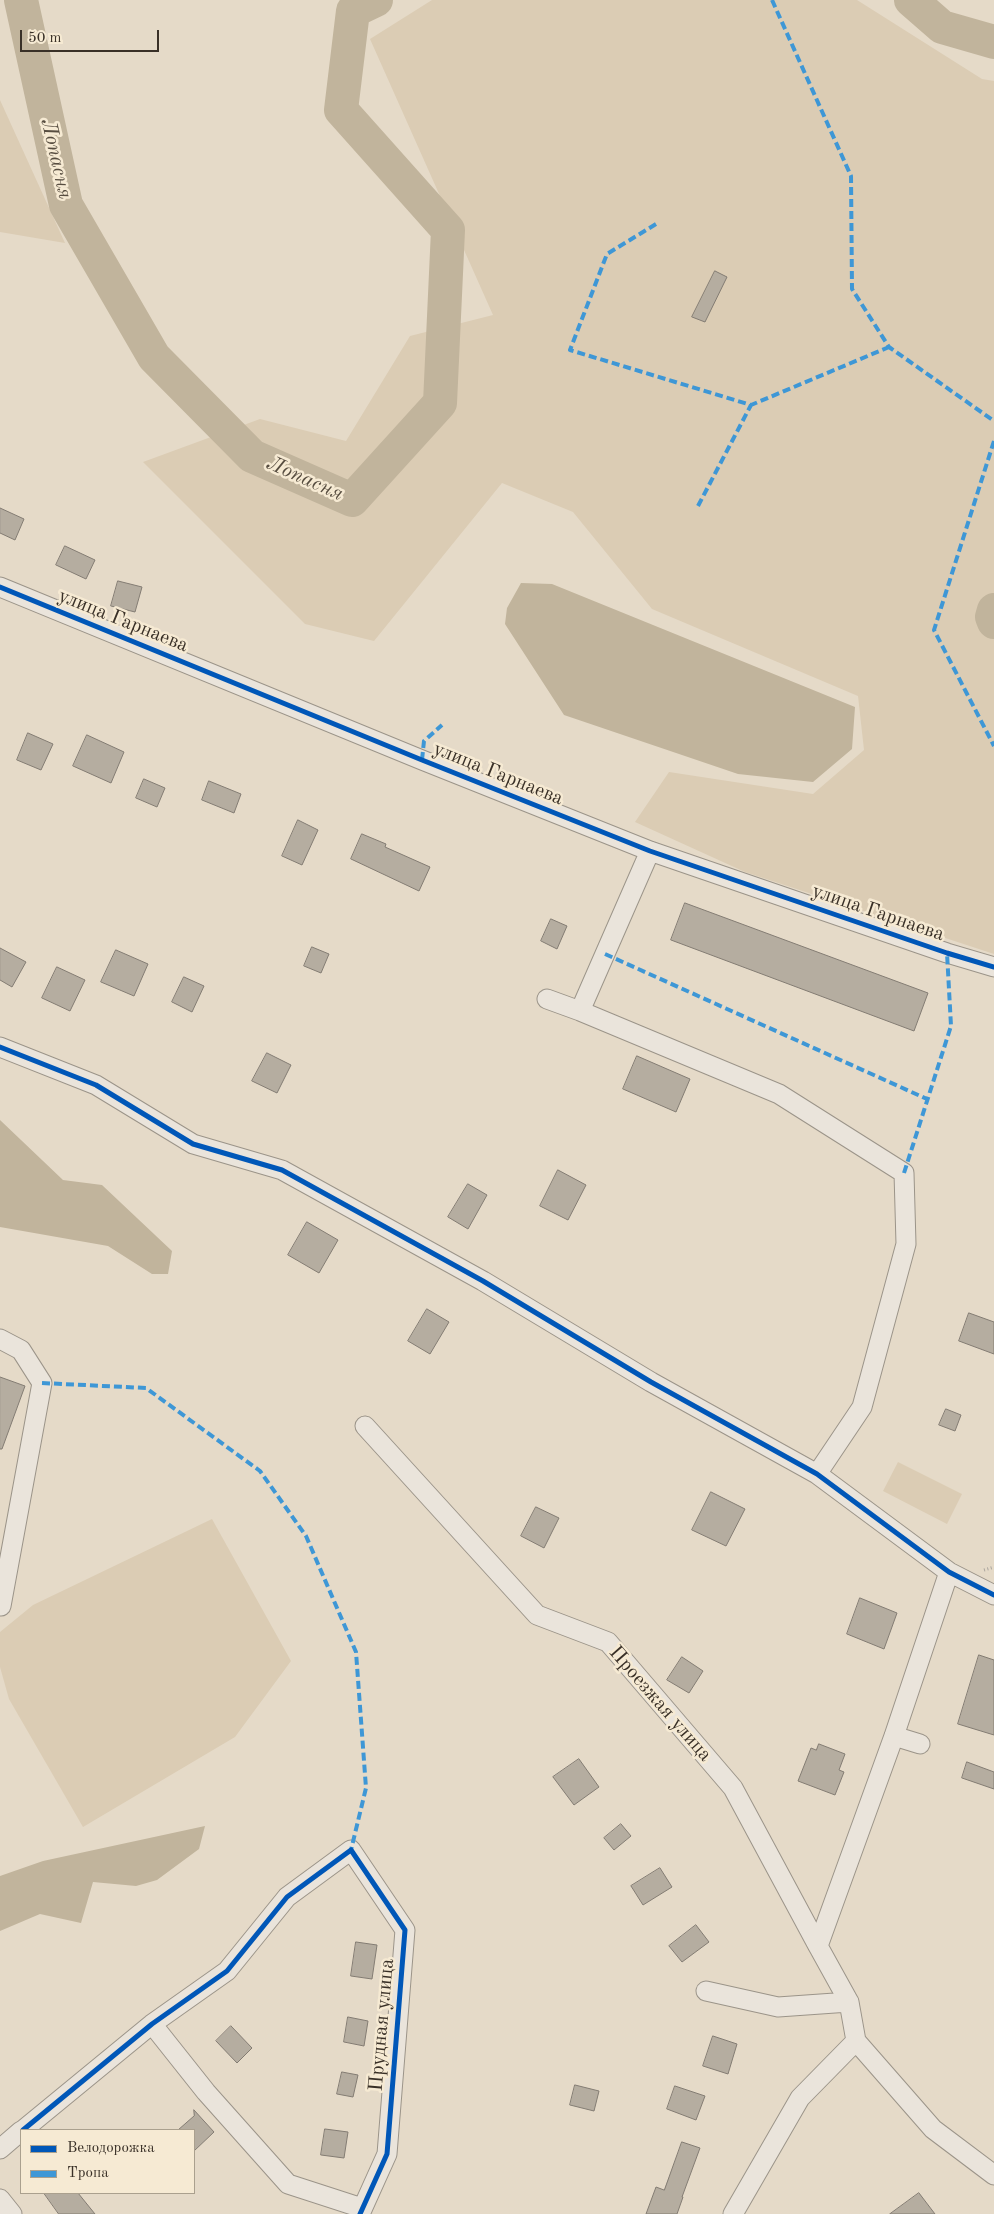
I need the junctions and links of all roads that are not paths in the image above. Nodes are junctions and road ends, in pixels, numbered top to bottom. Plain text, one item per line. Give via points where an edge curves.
1 (0, 587) edge
2 (650, 850) junction
3 (994, 966) edge
4 (547, 1000) dead end
5 (580, 1011) junction
6 (0, 1047) edge
7 (0, 1339) edge
8 (365, 1426) dead end
9 (817, 1474) junction
10 (949, 1572) junction
11 (994, 1595) edge
12 (1, 1606) edge
13 (894, 1736) junction
14 (920, 1744) dead end
15 (818, 1946) junction
16 (706, 1991) dead end
17 (849, 2002) junction
18 (152, 2024) junction
19 (856, 2041) junction
20 (24, 2129) edge
21 (20, 2133) edge
22 (0, 2149) edge
23 (994, 2175) edge
24 (0, 2199) edge
25 (361, 2211) edge
26 (12, 2214) edge
27 (733, 2214) edge

1 - 2 street, улица Гарнаева
2 - 3 street, улица Гарнаева via 947,953
2 - 5 street
4 - 5 street
5 - 9 street via 779,1094 904,1173 906,1244 862,1407
6 - 9 street via 96,1085 193,1144 282,1170
7 - 12 street via 21,1350 42,1383
8 - 15 street, Проезжая улица via 536,1615 608,1642 733,1788
9 - 10 street
10 - 11 street
10 - 13 street
13 - 14 street
13 - 15 street
15 - 17 street, Проезжая улица
16 - 17 street via 778,2007
17 - 19 street, Проезжая улица
18 - 20 street
18 - 25 street, Прудная улица via 206,2092 288,2184
18 - 25 street, Прудная улица via 227,1971 287,1897 351,1850 405,1930 387,2154
19 - 23 street via 933,2129
19 - 27 street via 800,2098
21 - 22 street
24 - 26 street

